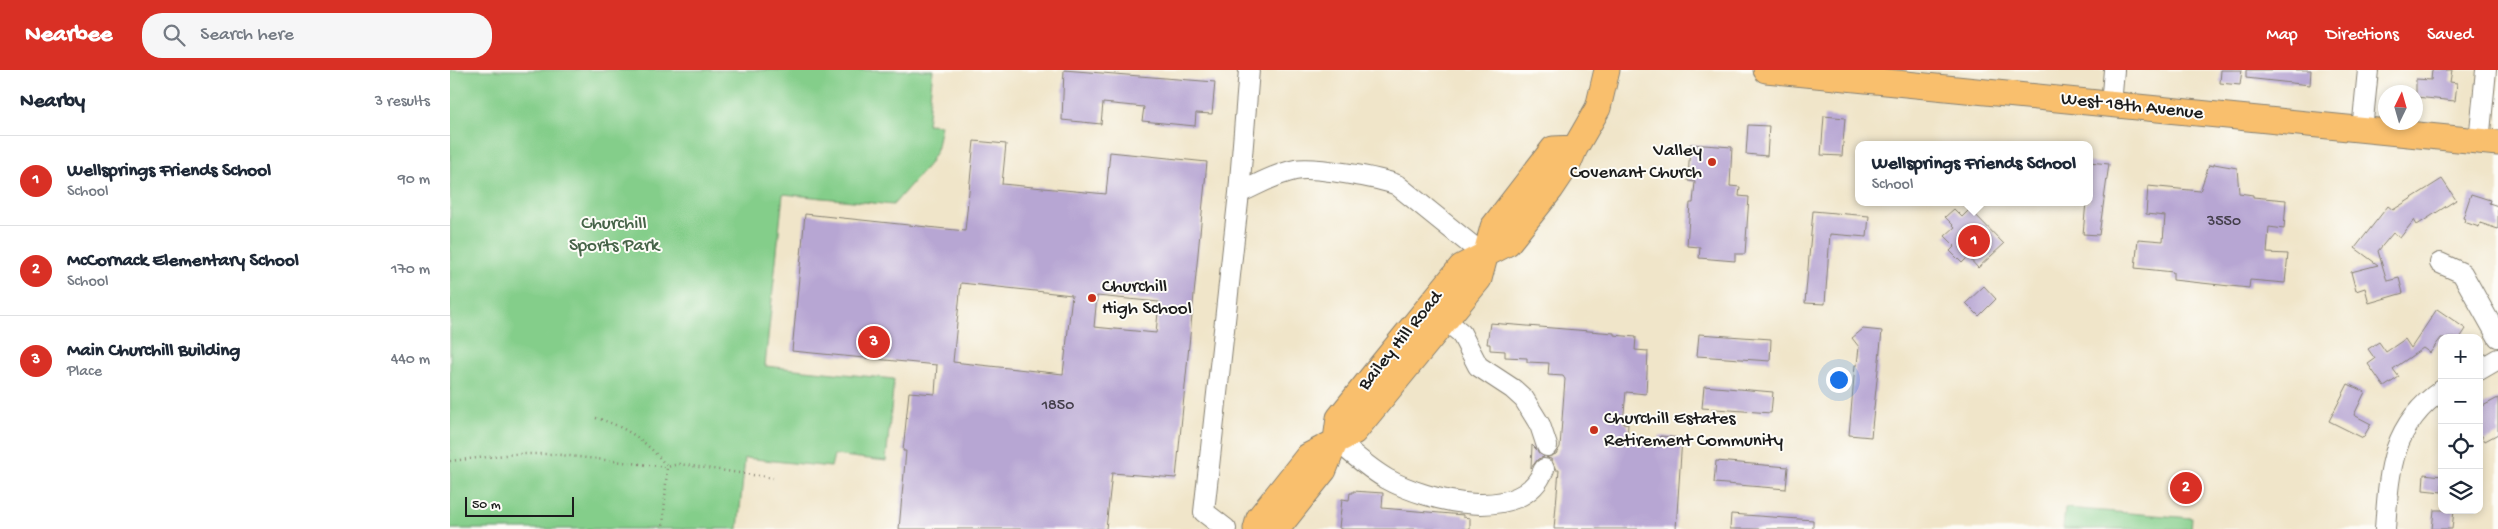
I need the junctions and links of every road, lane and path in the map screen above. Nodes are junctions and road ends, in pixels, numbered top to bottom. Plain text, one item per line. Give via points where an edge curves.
1 (1249, 70) edge
2 (1607, 70) edge
3 (1766, 70) edge
4 (2114, 70) edge
5 (2368, 70) edge
6 (2486, 70) edge
7 (1926, 78) edge
8 (2111, 105) junction
9 (2362, 130) junction
10 (2489, 142) edge
11 (1239, 193) junction
12 (1485, 256) junction
13 (2440, 263) dead end
14 (1446, 320) junction
15 (2498, 337) edge
16 (2498, 359) edge
17 (2483, 368) edge
18 (2438, 394) edge
19 (596, 418) dead end
20 (1336, 440) junction
21 (1547, 446) dead end
22 (450, 461) edge
23 (667, 467) junction
24 (1544, 469) dead end
25 (773, 478) dead end
26 (663, 529) edge
27 (1226, 529) edge
28 (1256, 529) edge
29 (1277, 529) edge
30 (2385, 529) edge

1 - 11 street
2 - 12 main road, Bailey Hill Road via 1598,108 1575,148 1553,149 1493,227
3 - 7 main road, West 18th Avenue
4 - 8 street
5 - 9 street
6 - 10 street
7 - 8 main road, West 18th Avenue
8 - 9 main road, West 18th Avenue
9 - 10 main road, West 18th Avenue
11 - 12 street via 1298,169 1383,179 1397,185
11 - 27 street via 1204,512
12 - 14 main road, Bailey Hill Road via 1479,279
12 - 20 main road, Bailey Hill Road via 1461,267 1339,418
13 - 15 street via 2462,274
14 - 20 main road, Bailey Hill Road via 1354,432
14 - 21 street via 1461,334 1478,366 1513,389 1532,410
16 - 17 street
18 - 30 street via 2418,412 2397,445 2388,476
19 - 23 path via 626,429 647,444
20 - 24 street via 1385,478 1456,501 1492,504 1520,497 1535,486
20 - 28 main road, Bailey Hill Road via 1308,456 1259,518
20 - 29 main road, Bailey Hill Road via 1324,470
22 - 23 path via 552,454
23 - 25 path via 679,464
23 - 26 path

